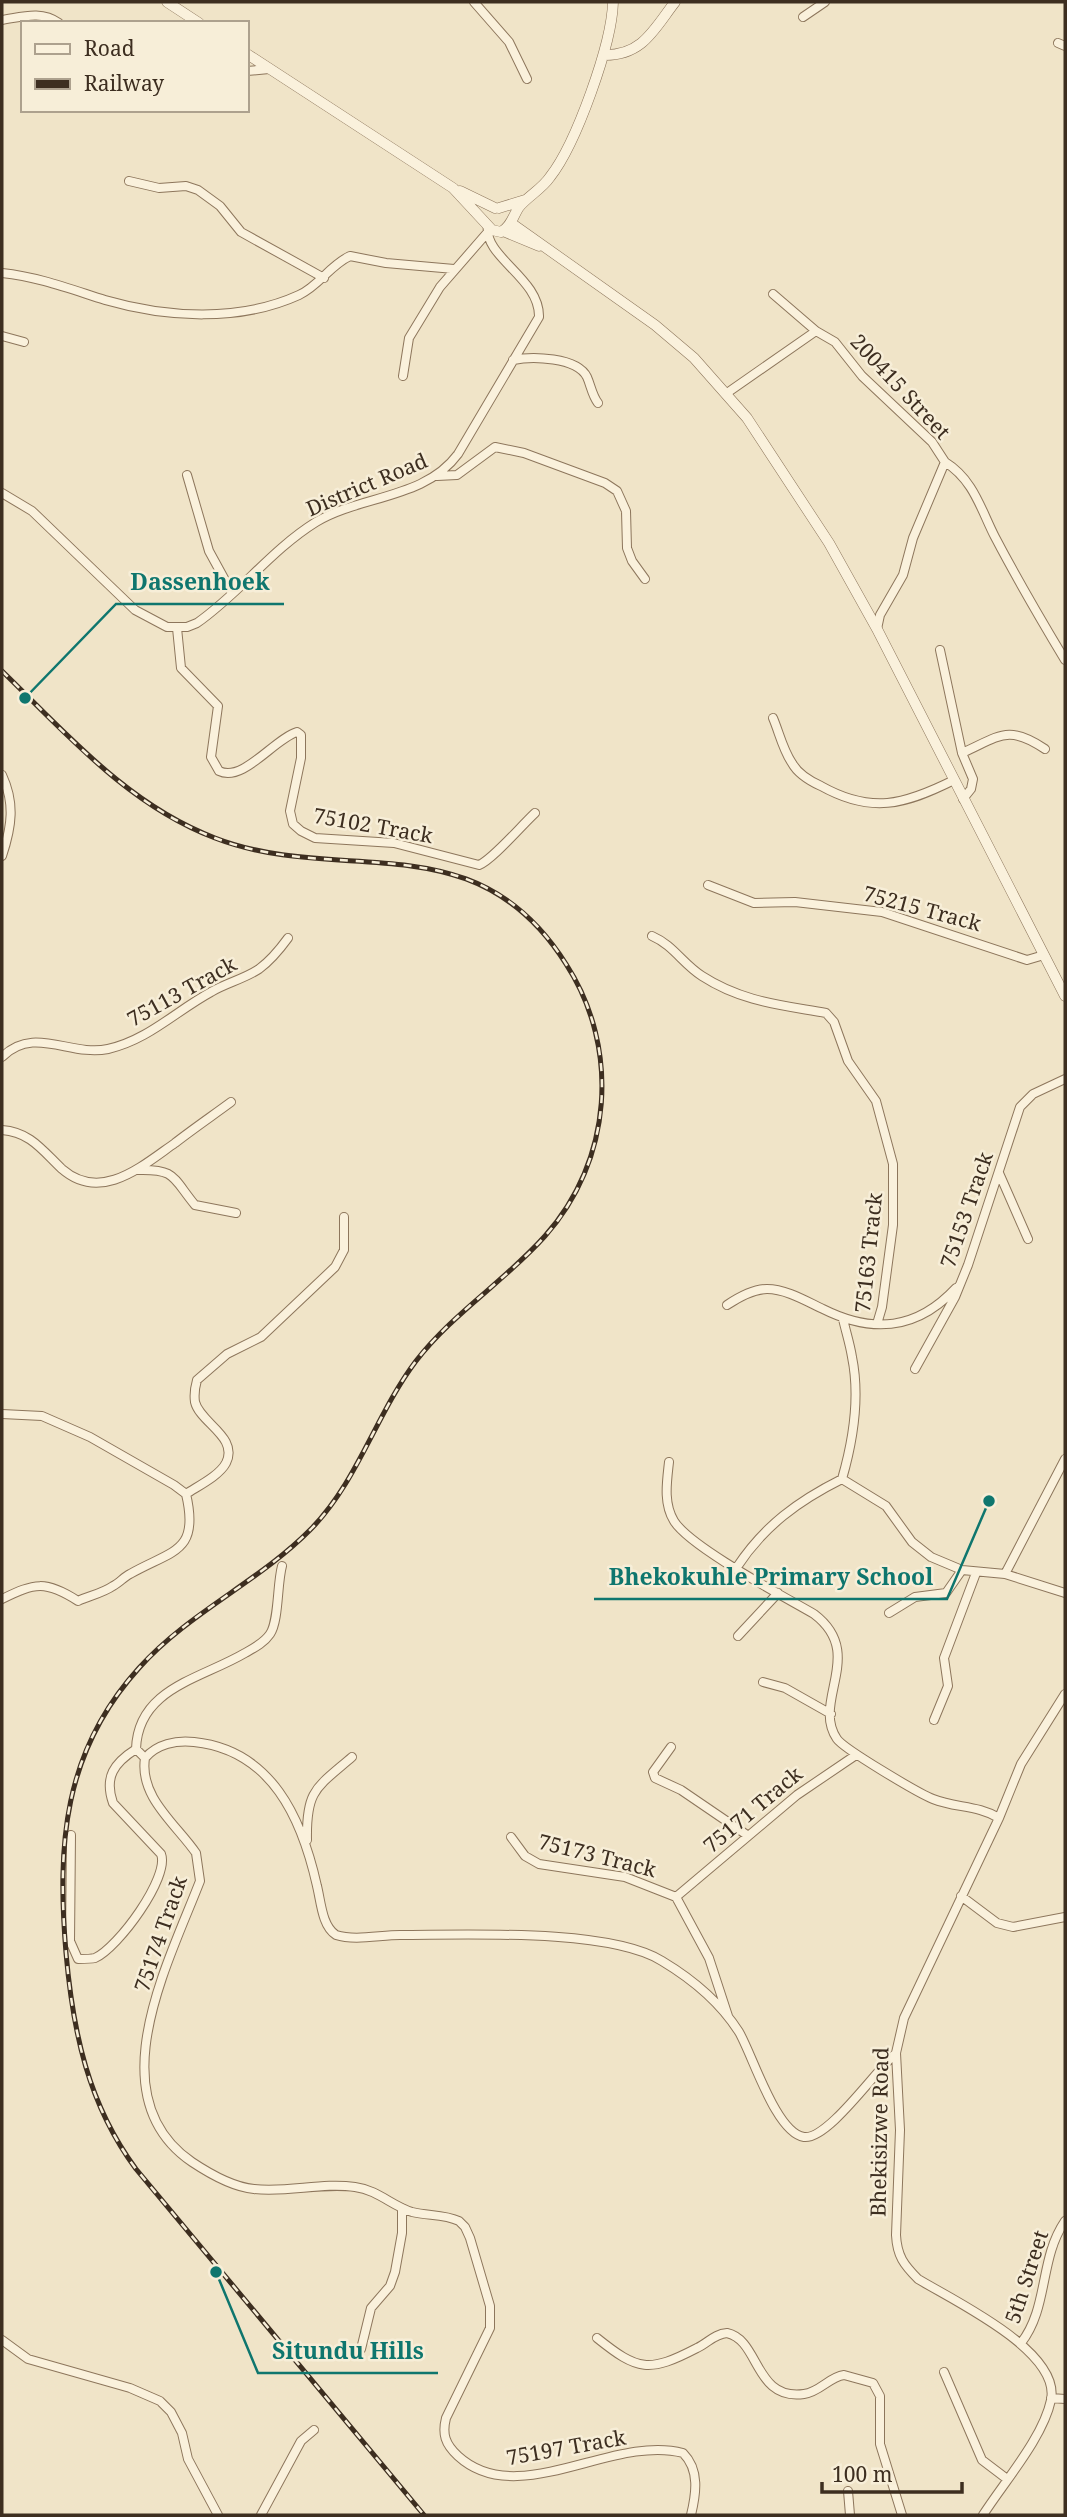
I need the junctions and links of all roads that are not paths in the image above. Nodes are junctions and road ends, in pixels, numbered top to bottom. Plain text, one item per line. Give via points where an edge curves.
1 (167, 2) edge
2 (474, 2) edge
3 (613, 2) edge
4 (675, 2) edge
5 (825, 2) edge
6 (803, 17) dead end
7 (2, 20) edge
8 (56, 21) edge
9 (196, 21) edge
10 (248, 55) edge
11 (605, 55) junction
12 (269, 69) junction
13 (248, 71) edge
14 (527, 79) dead end
15 (129, 181) dead end
16 (453, 188) junction
17 (528, 198) junction
18 (497, 208) junction
19 (487, 226) junction
20 (506, 226) junction
21 (500, 253) junction
22 (454, 269) junction
23 (2, 272) edge
24 (324, 278) junction
25 (773, 294) dead end
26 (816, 331) junction
27 (2, 336) edge
28 (24, 342) dead end
29 (513, 360) junction
30 (403, 376) dead end
31 (727, 393) junction
32 (598, 403) dead end
33 (945, 462) junction
34 (187, 475) dead end
35 (437, 476) junction
36 (2, 493) edge
37 (645, 579) dead end
38 (232, 593) junction
39 (177, 628) junction
40 (877, 629) junction
41 (940, 650) dead end
42 (1065, 660) edge
43 (773, 718) dead end
44 (1045, 749) dead end
45 (962, 753) junction
46 (2, 775) edge
47 (954, 780) junction
48 (963, 799) junction
49 (535, 813) dead end
50 (2, 856) edge
51 (708, 885) dead end
52 (652, 936) dead end
53 (288, 938) dead end
54 (1044, 955) junction
55 (1065, 996) edge
56 (2, 1057) edge
57 (1065, 1079) edge
58 (231, 1102) dead end
59 (2, 1130) edge
60 (138, 1170) junction
61 (999, 1173) junction
62 (236, 1213) dead end
63 (344, 1217) dead end
64 (1028, 1239) dead end
65 (960, 1283) junction
66 (727, 1305) dead end
67 (843, 1319) junction
68 (877, 1324) junction
69 (915, 1370) dead end
70 (2, 1413) edge
71 (1065, 1459) edge
72 (669, 1462) dead end
73 (842, 1479) junction
74 (186, 1494) junction
75 (282, 1566) dead end
76 (737, 1567) junction
77 (962, 1570) junction
78 (976, 1573) junction
79 (1005, 1574) junction
80 (778, 1593) junction
81 (1065, 1593) edge
82 (2, 1599) edge
83 (889, 1613) dead end
84 (738, 1636) dead end
85 (763, 1682) dead end
86 (1065, 1694) edge
87 (831, 1714) junction
88 (934, 1720) dead end
89 (671, 1747) dead end
90 (136, 1749) junction
91 (856, 1755) junction
92 (352, 1757) dead end
93 (145, 1758) junction
94 (999, 1818) junction
95 (71, 1835) dead end
96 (747, 1835) junction
97 (511, 1837) dead end
98 (307, 1843) junction
99 (961, 1896) junction
100 (676, 1897) junction
101 (1065, 1917) edge
102 (728, 2017) junction
103 (896, 2053) junction
104 (401, 2208) junction
105 (1065, 2221) edge
106 (597, 2338) dead end
107 (2, 2340) edge
108 (1021, 2343) junction
109 (361, 2349) dead end
110 (944, 2372) dead end
111 (1051, 2398) junction
112 (1065, 2399) edge
113 (314, 2430) dead end
114 (1007, 2479) junction
115 (848, 2491) dead end
116 (218, 2515) edge
117 (261, 2515) edge
118 (691, 2515) edge
119 (850, 2515) edge
120 (902, 2515) edge
121 (983, 2515) edge

1 - 9 street
2 - 14 street via 509,43
3 - 11 street
4 - 11 street via 635,50
5 - 6 street
7 - 8 street via 37,15
10 - 12 street
11 - 17 street via 564,154 552,176
12 - 13 street
12 - 16 street
15 - 24 street via 198,190 220,206 242,232
16 - 18 street
16 - 19 street
17 - 18 street
17 - 20 street
18 - 19 street via 489,212
18 - 20 street via 508,212
19 - 20 street
19 - 21 street, District Road
19 - 22 street
20 - 21 street via 498,238
20 - 31 street via 549,250 655,325
21 - 29 street, District Road via 534,291 539,309 533,331
22 - 24 street via 354,256
22 - 30 street via 409,338
23 - 24 street via 41,278 131,306 215,314 261,310 299,295
25 - 26 street, 200415 Street
26 - 31 street
26 - 33 street, 200415 Street via 835,342 862,376 932,442
27 - 28 street
29 - 32 street via 539,357 579,368
29 - 35 street, District Road via 458,454
31 - 40 street via 786,475
33 - 40 street, 200415 Street via 913,538 903,575
33 - 42 street via 982,503 993,534
34 - 38 street via 212,559
35 - 37 street via 457,475 495,447 609,485 624,505 627,548
35 - 38 street, District Road via 315,523
36 - 39 street via 45,522 135,610 160,625
38 - 39 street, District Road via 197,623
39 - 49 street, 75102 Track via 181,668 218,706 211,757 219,771 230,774 242,769 284,737 297,732 303,738 290,811 293,824 301,831 315,838 394,843 479,865 491,859
40 - 47 street
41 - 45 street
43 - 47 street via 797,770 851,800 886,804
44 - 45 street via 1014,733
45 - 48 street via 973,779
46 - 50 street via 12,798
47 - 48 street
48 - 54 street
51 - 54 street, 75215 Track via 754,903 794,902 882,912 1027,960
52 - 68 street, 75163 Track via 666,942 713,983 772,1006 826,1013 834,1022 848,1061 872,1094 893,1164 891,1245
53 - 56 street, 75113 Track via 255,971 121,1045 90,1052 32,1041
54 - 55 street
57 - 61 street, 75153 Track via 1033,1094 1020,1107
58 - 60 street
59 - 60 street via 26,1134 81,1182 115,1180
60 - 62 street via 162,1170 195,1205
61 - 64 street
61 - 65 street, 75153 Track
63 - 74 street via 344,1250 335,1267 261,1337 227,1354 197,1380 198,1410 221,1434 228,1453 223,1466
65 - 68 street, 75163 Track via 939,1304 914,1319 898,1326
65 - 69 street, 75153 Track
66 - 67 street via 764,1289 791,1294
67 - 68 street
67 - 73 street via 853,1358 855,1406
70 - 74 street via 42,1416 90,1437
71 - 79 street
72 - 76 street via 667,1499 674,1521 699,1544
73 - 76 street via 793,1506 766,1529
73 - 77 street via 886,1506 912,1542 931,1557
74 - 82 street via 189,1535 174,1554 78,1601 55,1586 23,1587
75 - 90 street via 269,1636 156,1700 142,1719
76 - 80 street
77 - 78 street
77 - 83 street via 946,1593 915,1597
78 - 79 street
78 - 88 street via 944,1658 948,1686
79 - 81 street
80 - 84 street
80 - 87 street via 820,1619 836,1640
85 - 87 street via 785,1688
86 - 94 street, Bhekisizwe Road via 1021,1764
87 - 91 street via 836,1738
89 - 96 street via 653,1772 655,1778
90 - 93 street
90 - 95 street via 113,1769 110,1793 113,1802 155,1844 164,1865 150,1896 94,1958 78,1959 70,1941
91 - 94 street via 932,1798 988,1811
91 - 96 street, 75171 Track via 820,1777
92 - 98 street via 309,1800
93 - 98 street via 162,1745 188,1742 229,1749 252,1763 285,1799
93 - 104 street, 75174 Track via 150,1793 197,1853 200,1864 200,1881 146,2038 144,2091 151,2115 182,2155 226,2182 257,2189 354,2186 374,2191
94 - 99 street, Bhekisizwe Road
96 - 100 street, 75171 Track
97 - 100 street, 75173 Track via 525,1856 539,1864 625,1877
98 - 102 street via 326,1922 337,1935 491,1934 634,1949 679,1971
99 - 101 street via 997,1923 1013,1927
99 - 103 street, Bhekisizwe Road via 904,2018
100 - 102 street, 75173 Track via 709,1958
102 - 103 street via 781,2120 803,2137 828,2128
103 - 108 street, Bhekisizwe Road via 900,2130 896,2235 900,2257 918,2279
104 - 109 street via 395,2272 390,2286 371,2308
104 - 118 street, 75197 Track via 452,2218 465,2227 490,2306 485,2343 446,2418 444,2436 453,2452 470,2466 504,2478 616,2456 674,2451 688,2458 693,2468
105 - 108 street, 5th Street via 1047,2257 1036,2320
106 - 120 street via 632,2364 646,2366 690,2352 721,2334 732,2334 746,2345 765,2381 793,2394 815,2391 844,2375 873,2383 878,2391 880,2444
107 - 116 street via 28,2359 160,2401 182,2432 188,2459
108 - 111 street, Bhekisizwe Road via 1046,2370
110 - 114 street via 982,2460
111 - 112 street
111 - 114 street via 1042,2424
113 - 117 street via 301,2441
114 - 121 street
115 - 119 street

